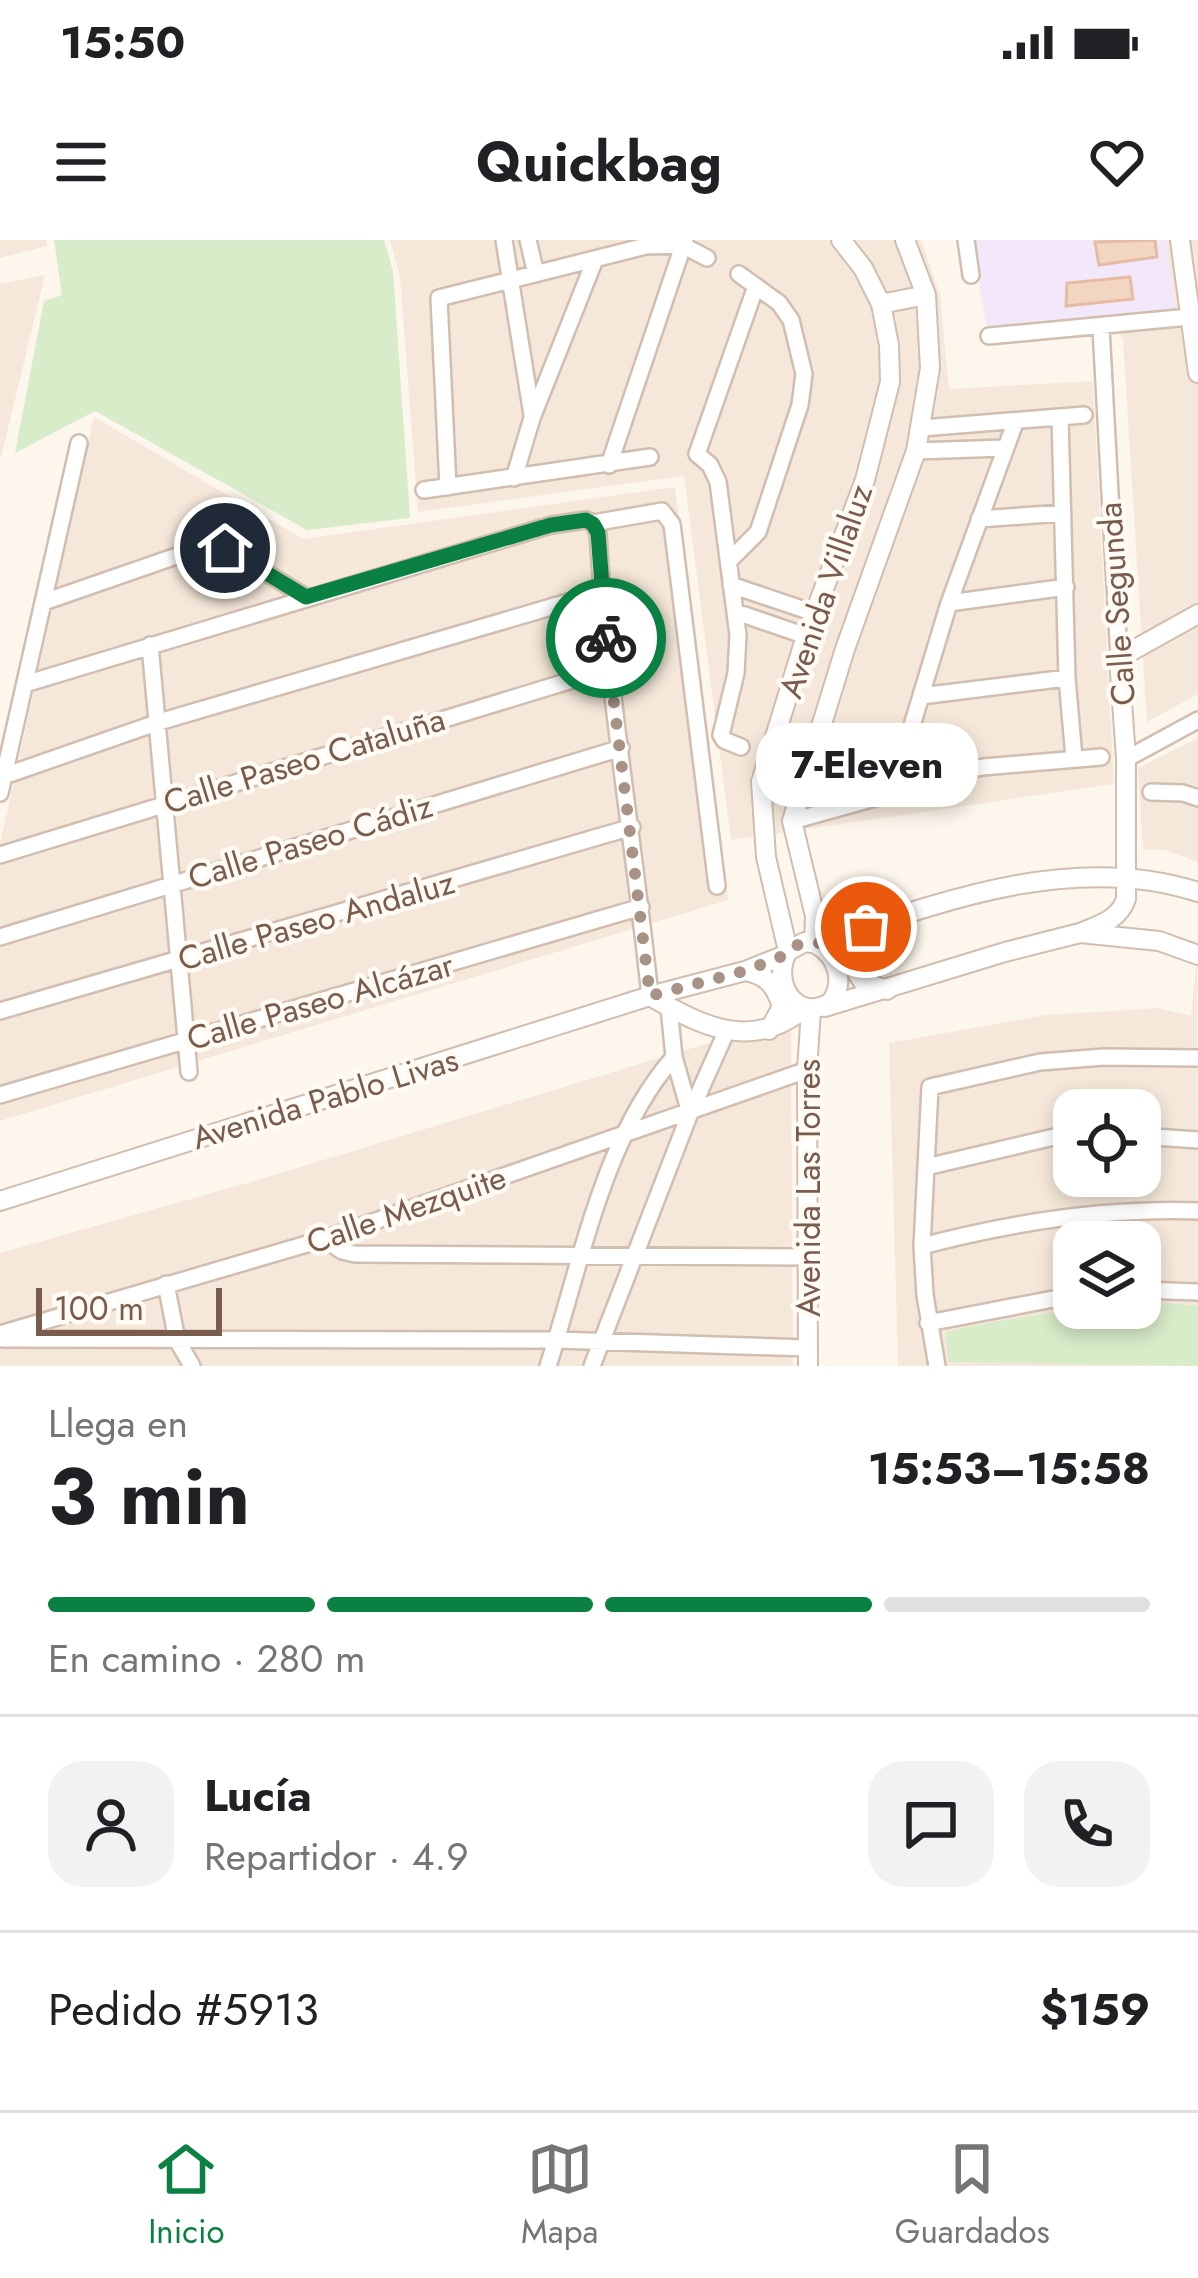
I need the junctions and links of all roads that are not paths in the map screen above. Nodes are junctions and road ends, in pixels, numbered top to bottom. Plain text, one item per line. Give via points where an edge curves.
1 (503, 240) edge
2 (528, 240) edge
3 (841, 240) edge
4 (905, 240) edge
5 (966, 240) edge
6 (1180, 240) edge
7 (684, 243) edge
8 (707, 258) dead end
9 (594, 262) junction
10 (536, 274) junction
11 (739, 274) dead end
12 (971, 275) dead end
13 (512, 278) junction
14 (756, 286) junction
15 (926, 295) junction
16 (881, 304) junction
17 (1189, 317) junction
18 (1101, 328) junction
19 (989, 336) dead end
20 (1198, 373) edge
21 (1084, 415) dead end
22 (1060, 417) junction
23 (532, 418) junction
24 (1015, 423) junction
25 (922, 428) junction
26 (79, 443) dead end
27 (1005, 448) junction
28 (916, 451) junction
29 (650, 457) dead end
30 (609, 465) junction
31 (514, 478) junction
32 (448, 487) junction
33 (424, 490) dead end
34 (1063, 513) junction
35 (979, 519) junction
36 (593, 524) junction
37 (729, 561) junction
38 (731, 585) junction
39 (1066, 587) junction
40 (602, 592) junction
41 (306, 597) junction
42 (44, 602) junction
43 (949, 603) junction
44 (736, 612) junction
45 (814, 613) junction
46 (1198, 614) edge
47 (853, 626) junction
48 (806, 636) junction
49 (150, 645) junction
50 (845, 649) junction
51 (1119, 658) junction
52 (608, 669) junction
53 (1067, 678) junction
54 (25, 684) junction
55 (921, 696) junction
56 (1198, 720) edge
57 (159, 722) junction
58 (742, 747) dead end
59 (621, 748) junction
60 (1101, 757) dead end
61 (1073, 758) junction
62 (1126, 759) junction
63 (2, 784) edge
64 (894, 785) junction
65 (1151, 792) dead end
66 (1193, 792) edge
67 (798, 801) junction
68 (165, 802) junction
69 (764, 818) junction
70 (792, 821) junction
71 (632, 827) junction
72 (0, 855) edge
73 (1128, 879) junction
74 (173, 882) junction
75 (717, 886) dead end
76 (1198, 892) edge
77 (641, 907) junction
78 (815, 916) junction
79 (866, 927) junction
80 (781, 928) junction
81 (1080, 933) junction
82 (0, 937) edge
83 (815, 943) junction
84 (786, 953) junction
85 (1198, 956) edge
86 (179, 961) junction
87 (745, 971) junction
88 (887, 990) junction
89 (650, 996) junction
90 (669, 1007) junction
91 (813, 1009) junction
92 (0, 1010) edge
93 (728, 1030) junction
94 (770, 1030) junction
95 (184, 1041) junction
96 (674, 1057) junction
97 (1198, 1058) edge
98 (807, 1070) junction
99 (189, 1072) dead end
100 (0, 1095) edge
101 (691, 1113) junction
102 (623, 1136) junction
103 (1053, 1137) edge
104 (1161, 1137) edge
105 (1198, 1140) edge
106 (926, 1167) junction
107 (0, 1201) edge
108 (1198, 1211) edge
109 (324, 1239) junction
110 (922, 1246) junction
111 (583, 1253) junction
112 (633, 1256) junction
113 (808, 1257) junction
114 (166, 1284) junction
115 (1161, 1291) edge
116 (1198, 1292) edge
117 (1053, 1299) edge
118 (928, 1323) junction
119 (0, 1336) edge
120 (177, 1340) junction
121 (556, 1340) junction
122 (600, 1342) junction
123 (807, 1357) edge
124 (192, 1366) edge
125 (548, 1366) edge
126 (592, 1366) edge
127 (937, 1366) edge

1 - 13 street
2 - 10 street
3 - 16 street, Avenida Villaluz
4 - 15 street, Avenida Villaluz
5 - 12 street
6 - 17 street
7 - 8 street
7 - 9 street
7 - 30 street
9 - 10 street
9 - 23 street
10 - 13 street
11 - 14 street
13 - 23 street
13 - 32 street via 436,303
14 - 37 street via 692,453 718,482
14 - 37 street via 791,320 804,374 758,532
15 - 16 street
15 - 25 street, Avenida Villaluz via 930,368
16 - 45 street, Avenida Villaluz via 890,382 865,480
17 - 18 street
17 - 20 street
18 - 19 street
18 - 51 street, Calle Segunda
21 - 22 street
22 - 24 street
22 - 34 street
23 - 31 street
24 - 25 street
24 - 27 street
25 - 28 street, Avenida Villaluz
26 - 42 street
27 - 28 street
27 - 35 street
28 - 47 street, Avenida Villaluz
29 - 30 street
30 - 31 street
31 - 32 street
32 - 33 street
34 - 35 street
34 - 39 street
35 - 43 street
36 - 40 street
36 - 41 street via 551,525
36 - 75 street via 658,511 672,524
37 - 38 street
38 - 44 street
38 - 45 street
39 - 43 street
39 - 53 street
40 - 52 street
40 - 57 street
41 - 42 street via 225,548 203,546
41 - 49 street
42 - 54 street
43 - 55 street
44 - 48 street
44 - 58 street via 738,656 721,733
45 - 47 street
45 - 48 street, Avenida Villaluz
46 - 51 street
47 - 50 street, Avenida Villaluz
48 - 50 street
48 - 69 street, Avenida Villaluz via 761,782
49 - 54 street
49 - 57 street
50 - 67 street, Avenida Villaluz
51 - 62 street, Calle Segunda
52 - 59 street
52 - 68 street, Calle Paseo Cataluña
53 - 55 street
53 - 61 street
54 - 63 street
55 - 64 street
56 - 62 street
57 - 63 street
57 - 68 street
59 - 71 street
59 - 74 street, Calle Paseo Cádiz
60 - 61 street
61 - 64 street
62 - 73 street, Calle Segunda
64 - 67 street via 865,779
64 - 70 street via 881,796
65 - 66 street
67 - 69 street
67 - 70 street, Avenida Villaluz
68 - 72 street, Calle Paseo Cataluña
68 - 74 street
69 - 70 street
69 - 80 street, Avenida Villaluz
70 - 78 street
71 - 77 street
71 - 86 street, Calle Paseo Andaluz
73 - 76 street
73 - 79 street via 1013,884
73 - 81 street via 1122,910
74 - 82 street, Calle Paseo Cádiz
74 - 86 street
77 - 89 street
77 - 95 street, Calle Paseo Alcázar
78 - 80 street via 804,931
78 - 83 street
79 - 83 street
79 - 88 street via 849,960 863,982
80 - 84 street, Avenida Villaluz
81 - 85 street via 1159,940
81 - 88 street
83 - 84 street
83 - 91 street via 829,952 839,981 836,996
84 - 87 street, Avenida Pablo Livas
84 - 91 street via 788,996
86 - 92 street, Calle Paseo Andaluz
86 - 95 street
87 - 89 street, Avenida Pablo Livas
87 - 94 street via 776,989 782,1007
88 - 91 street
89 - 90 street
89 - 107 street, Avenida Pablo Livas
90 - 93 street
90 - 96 street
91 - 94 street
91 - 98 street, Avenida Las Torres
93 - 94 street
93 - 101 street
95 - 99 street
95 - 100 street, Calle Paseo Alcázar
96 - 101 street
96 - 102 street
97 - 106 street via 1040,1062 937,1082 928,1091
98 - 101 street, Calle Mezquite
98 - 113 street, Avenida Las Torres
101 - 102 street, Calle Mezquite
101 - 112 street
102 - 109 street, Calle Mezquite
102 - 111 street
103 - 106 street
104 - 105 street
106 - 110 street
108 - 110 street via 1056,1217
109 - 111 street via 356,1254
109 - 114 street, Calle Mezquite
110 - 118 street
111 - 112 street
111 - 121 street
112 - 113 street
112 - 122 street
113 - 123 street, Avenida Las Torres
114 - 119 street, Calle Mezquite
114 - 120 street
115 - 116 street
117 - 118 street
118 - 127 street
119 - 120 street
120 - 121 street
120 - 124 street
121 - 122 street
121 - 125 street
122 - 123 street
122 - 126 street

